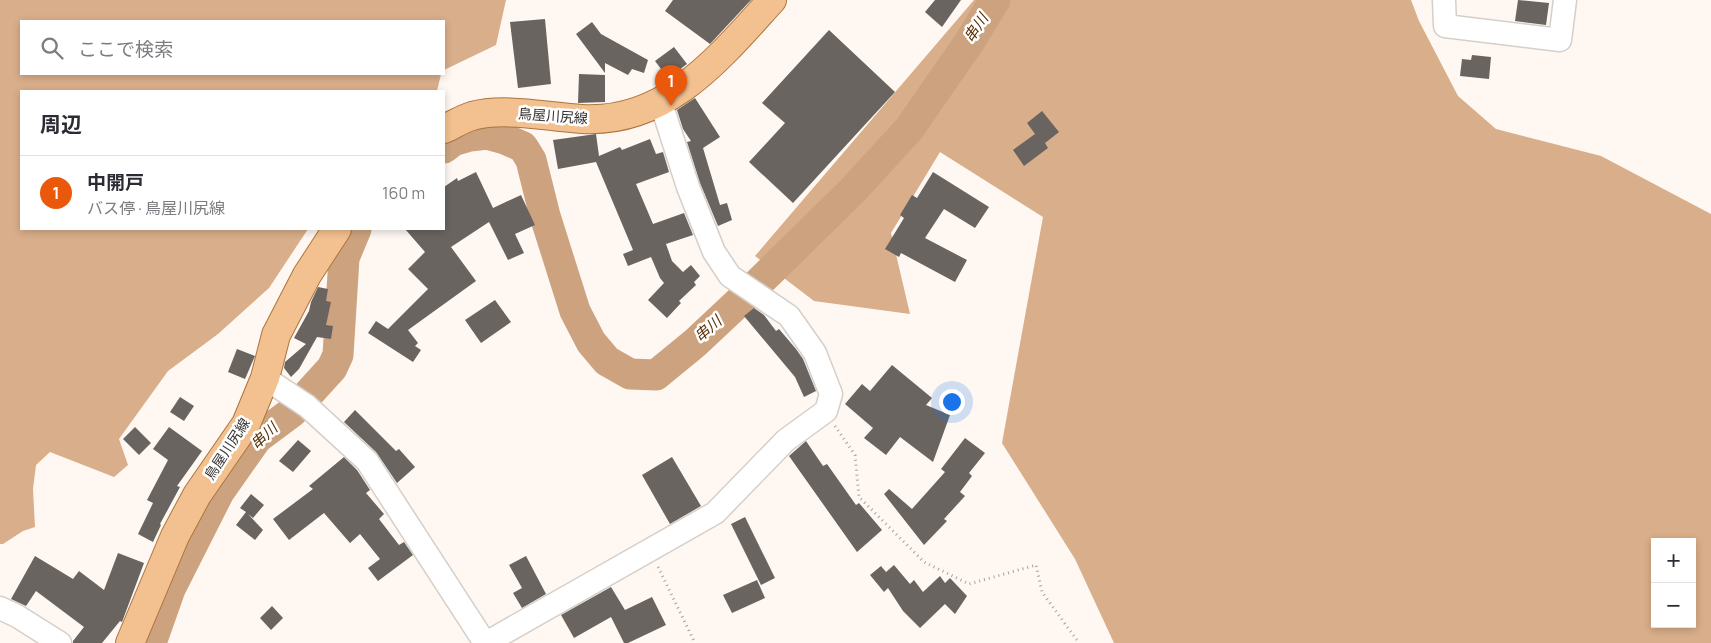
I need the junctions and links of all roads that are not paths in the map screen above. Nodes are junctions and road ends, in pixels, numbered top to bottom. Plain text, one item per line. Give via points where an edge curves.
1 (772, 0) edge
2 (1444, 0) edge
3 (1565, 0) edge
4 (660, 103) junction
5 (445, 129) edge
6 (337, 230) edge
7 (273, 383) junction
8 (0, 608) edge
9 (60, 643) edge
10 (130, 643) edge
11 (486, 643) edge

1 - 4 main road, 鳥屋川尻線 via 723,54 687,86
2 - 3 street via 1445,26 1560,40
4 - 5 main road, 鳥屋川尻線 via 626,115 584,119 505,112 472,116
4 - 11 street via 691,196 714,252 730,276 788,316 815,353 831,394 826,411 786,440 715,513
6 - 7 main road, 鳥屋川尻線 via 308,275 276,335
7 - 10 main road, 鳥屋川尻線 via 197,495 175,536
7 - 11 street via 307,406 367,461
8 - 9 street

